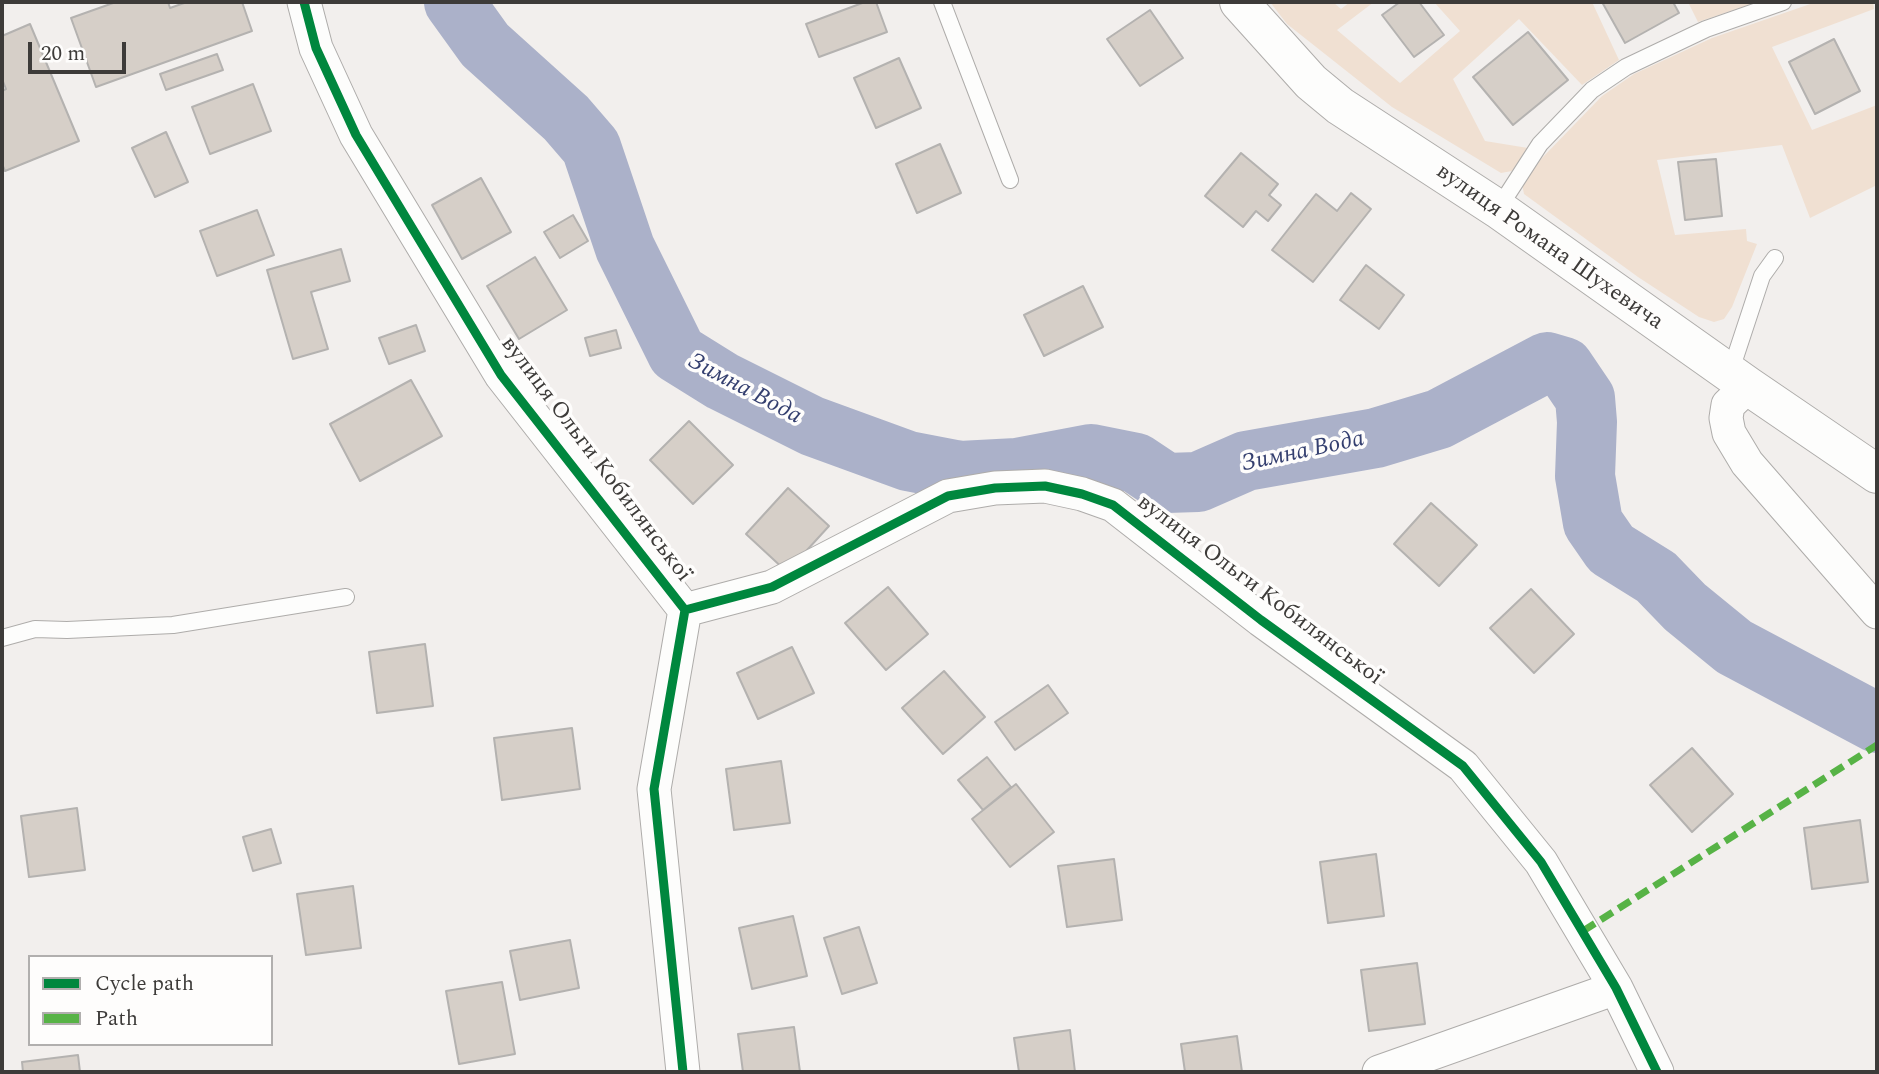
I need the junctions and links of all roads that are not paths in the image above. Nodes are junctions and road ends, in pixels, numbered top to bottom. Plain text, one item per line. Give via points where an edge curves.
1 (304, 2) edge
2 (942, 2) edge
3 (1239, 2) edge
4 (1783, 2) edge
5 (1010, 180) dead end
6 (1498, 209) junction
7 (1776, 258) dead end
8 (1739, 380) junction
9 (1877, 474) edge
10 (346, 597) dead end
11 (685, 610) junction
12 (1877, 612) edge
13 (2, 638) edge
14 (1616, 988) junction
15 (683, 1072) edge
16 (1379, 1072) edge
17 (1657, 1072) edge

1 - 11 street, вулиця Ольги Кобилянської via 316,48 356,135 501,375
2 - 5 lane
3 - 6 main road, вулиця Романа Шухевича via 1311,82 1340,106
4 - 6 lane via 1706,29 1626,67 1592,90 1541,144
6 - 8 main road, вулиця Романа Шухевича
7 - 8 lane via 1762,276
8 - 9 main road, вулиця Романа Шухевича
8 - 12 street via 1728,405 1729,433 1747,463
10 - 13 lane via 173,625 35,629
11 - 14 street, вулиця Ольги Кобилянської via 772,587 948,496 1045,486 1113,505 1261,620 1463,766 1541,862
11 - 15 street via 654,789
14 - 16 street
14 - 17 street, вулиця Ольги Кобилянської

